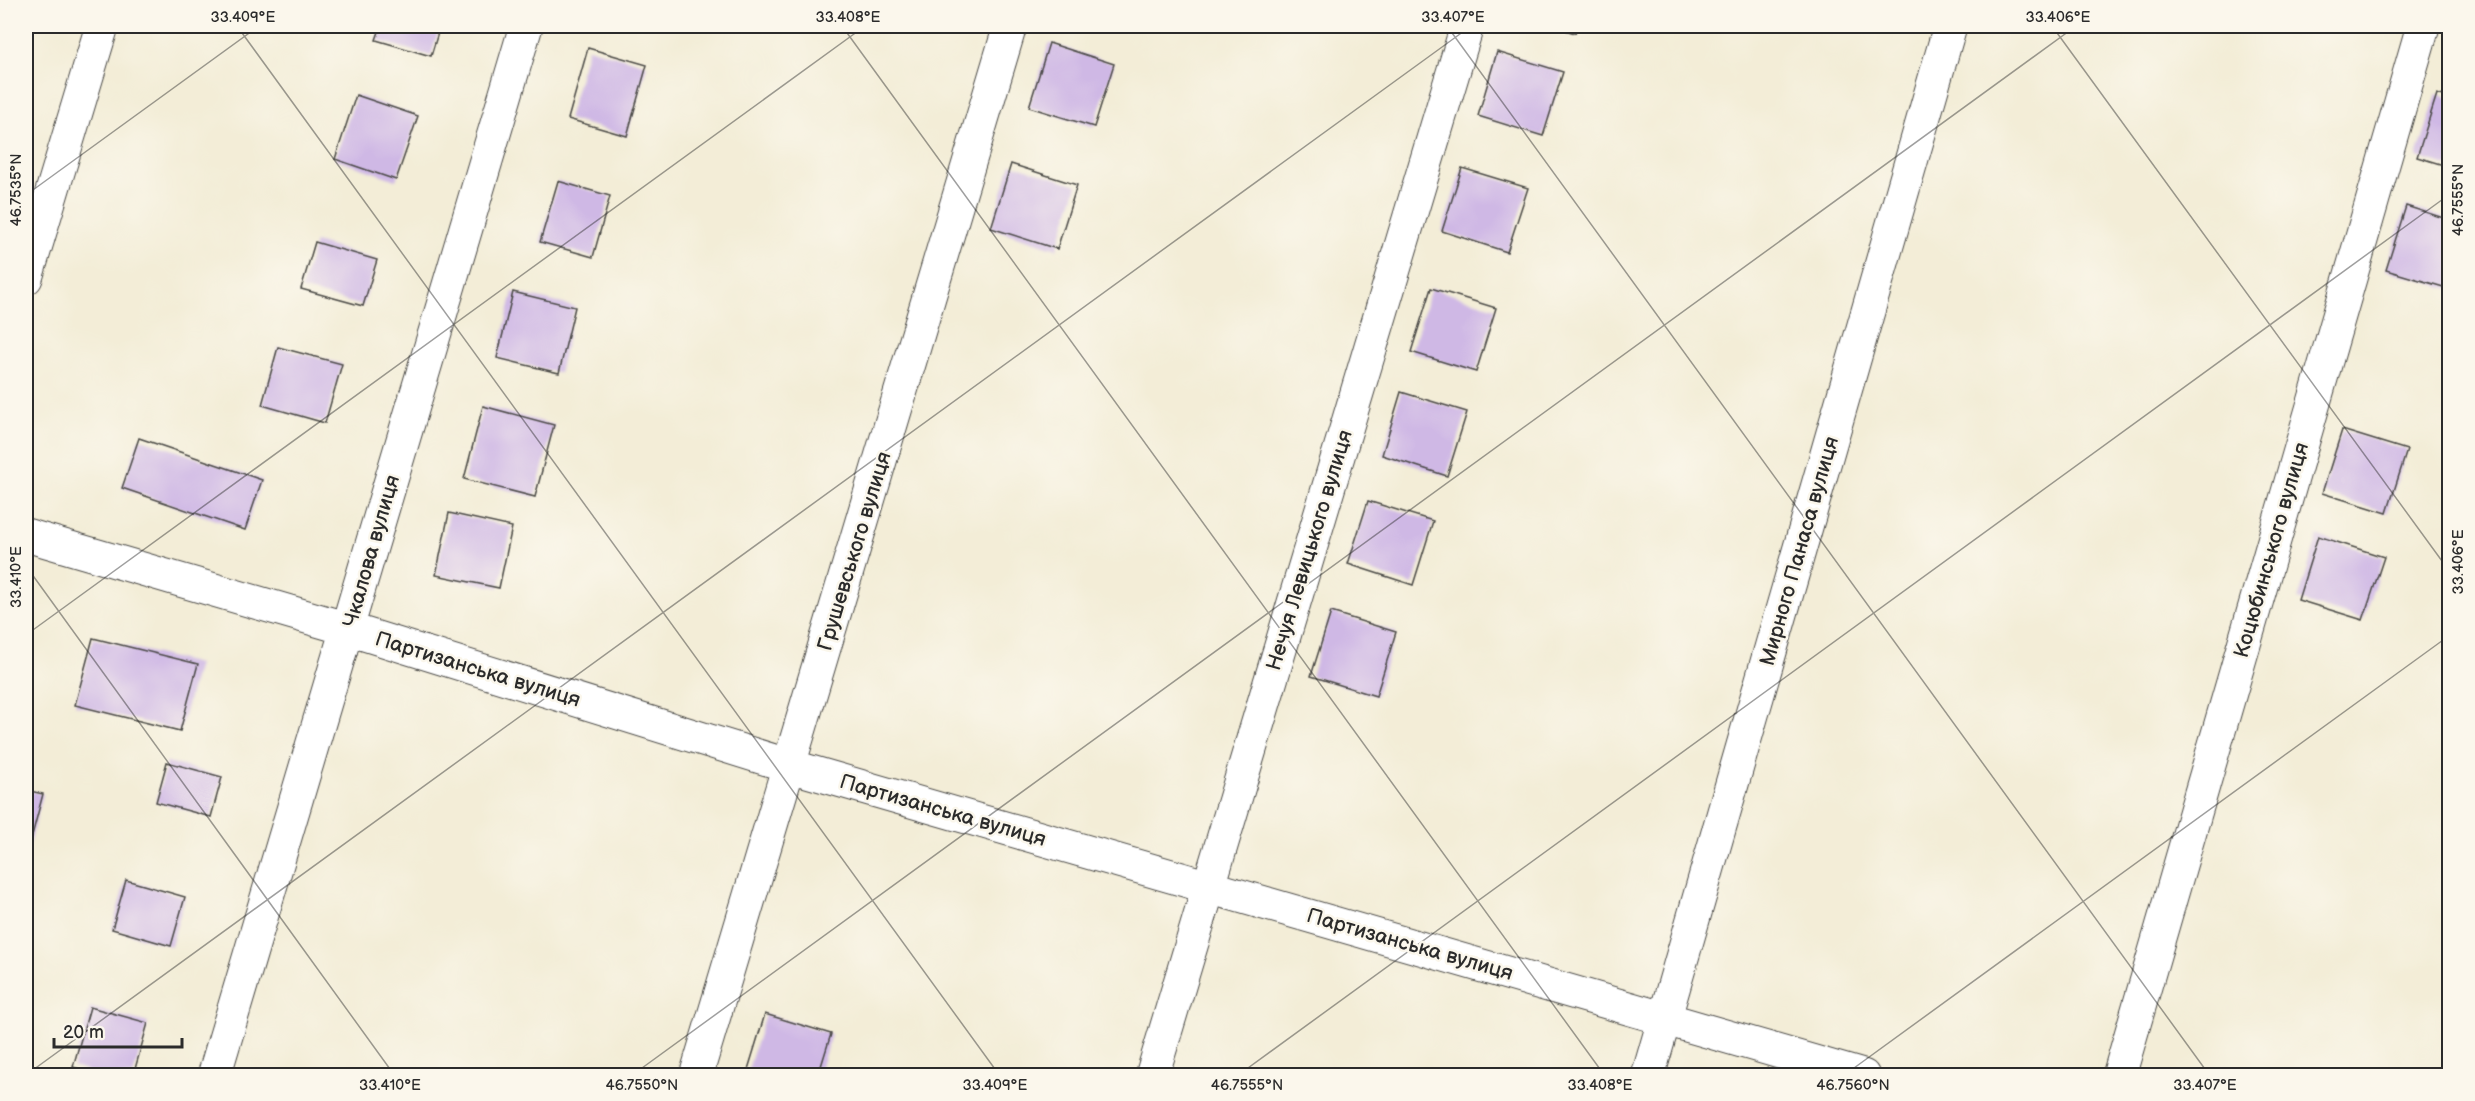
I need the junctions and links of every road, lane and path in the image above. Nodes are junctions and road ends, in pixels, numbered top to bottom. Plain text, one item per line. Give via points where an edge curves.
1 (102, 26) edge
2 (526, 26) edge
3 (1010, 26) edge
4 (1467, 26) edge
5 (1950, 26) edge
6 (2423, 26) edge
7 (26, 278) edge
8 (26, 536) edge
9 (348, 629) junction
10 (790, 766) junction
11 (1209, 887) junction
12 (1665, 1017) junction
13 (214, 1076) edge
14 (696, 1076) edge
15 (1152, 1076) edge
16 (1648, 1076) edge
17 (1863, 1076) edge
18 (2119, 1076) edge

1 - 7 street
2 - 9 street, Чкалова вулиця
3 - 10 street, Грушевського вулиця
4 - 11 street, Нечуя Левицького вулиця
5 - 12 street, Мирного Панаса вулиця
6 - 18 street, Коцюбинського вулиця
8 - 9 street, Партизанська вулиця
9 - 10 street, Партизанська вулиця
9 - 13 street, Чкалова вулиця
10 - 11 street, Партизанська вулиця
10 - 14 street, Грушевського вулиця
11 - 12 street, Партизанська вулиця
11 - 15 street, Нечуя Левицького вулиця
12 - 16 street, Мирного Панаса вулиця
12 - 17 street, Партизанська вулиця

